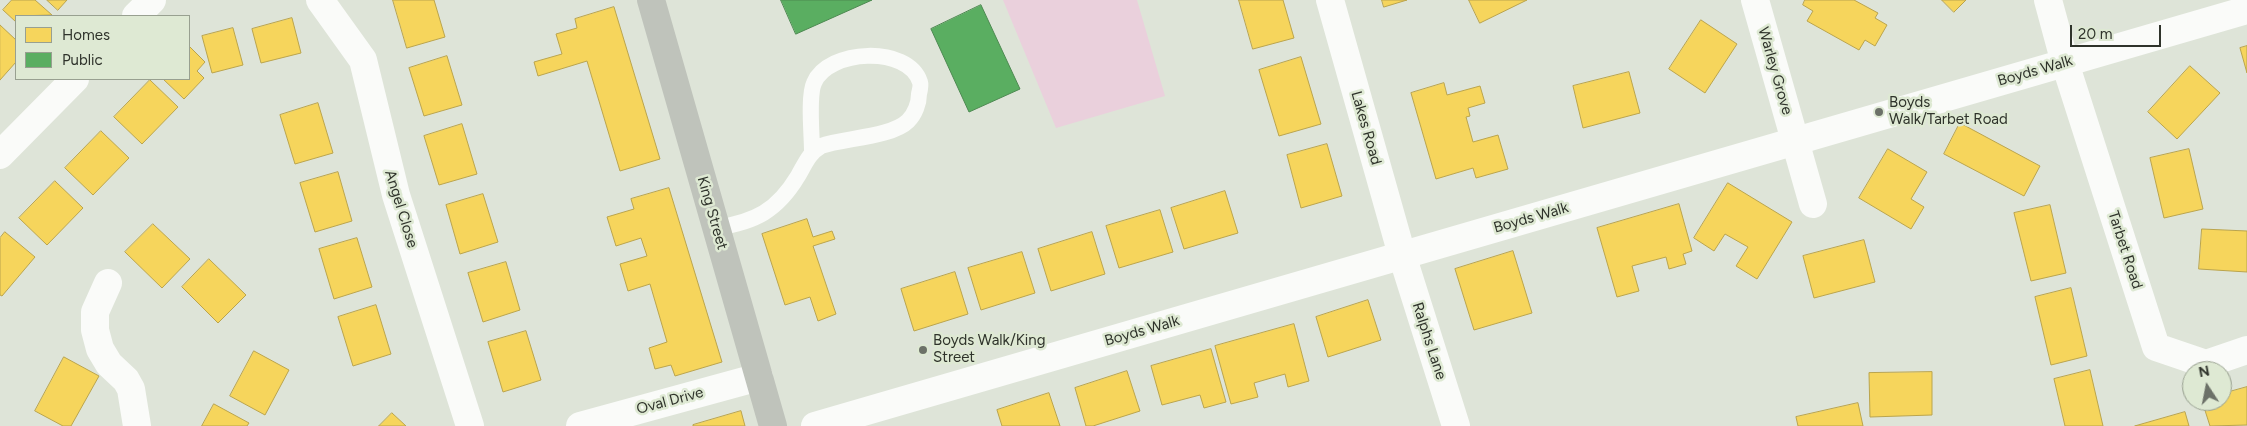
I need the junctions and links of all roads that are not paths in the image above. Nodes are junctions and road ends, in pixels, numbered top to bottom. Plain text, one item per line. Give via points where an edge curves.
1 (152, 0) edge
2 (320, 0) edge
3 (651, 0) edge
4 (1330, 0) edge
5 (1755, 0) edge
6 (2048, 0) edge
7 (2247, 10) edge
8 (137, 15) edge
9 (2065, 63) junction
10 (74, 80) edge
11 (1795, 141) junction
12 (812, 151) junction
13 (0, 155) edge
14 (1814, 204) dead end
15 (716, 228) junction
16 (1402, 255) junction
17 (108, 283) dead end
18 (2247, 350) edge
19 (759, 377) junction
20 (642, 418) edge
21 (587, 425) edge
22 (137, 426) edge
23 (470, 426) edge
24 (773, 426) edge
25 (814, 426) edge
26 (1456, 426) edge

1 - 8 street
2 - 23 street, Angel Close via 363,60 396,195
3 - 15 main road, King Street
4 - 16 street, Lakes Road
5 - 11 street, Warley Grove
6 - 9 street
7 - 9 street, Boyds Walk
9 - 11 street, Boyds Walk
9 - 18 street, Tarbet Road via 2156,347 2206,364
10 - 13 street
11 - 14 street, Warley Grove
11 - 16 street, Boyds Walk
12 - 12 lane via 830,143 895,130 915,112 920,82 898,60 857,56 838,61 820,74 813,84
12 - 15 lane via 784,196 769,211 743,224
15 - 19 main road, King Street
16 - 25 street, Boyds Walk
16 - 26 street, Ralphs Lane
17 - 22 street via 95,312 94,330 109,364 131,388
19 - 20 street, Oval Drive
19 - 24 main road, King Street
20 - 21 street, Oval Drive

